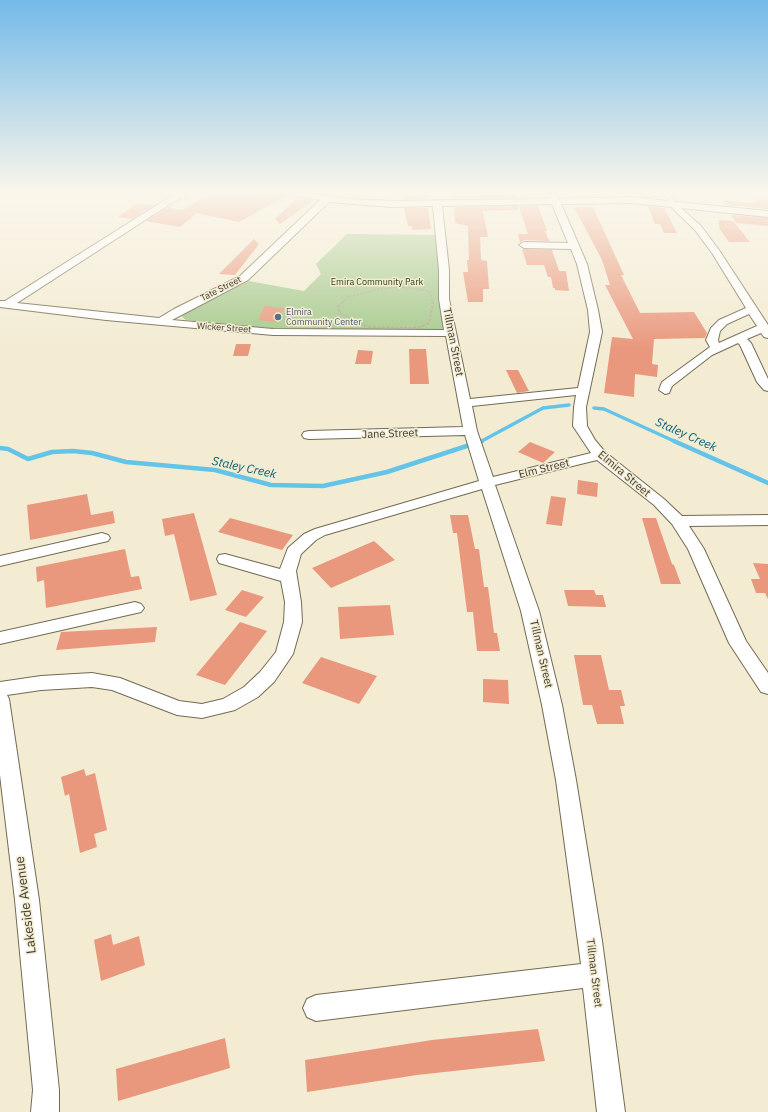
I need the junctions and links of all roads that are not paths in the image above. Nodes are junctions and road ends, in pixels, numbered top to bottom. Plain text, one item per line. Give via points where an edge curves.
1 (101, 245) edge
2 (279, 245) edge
3 (441, 245) edge
4 (524, 245) dead end
5 (711, 245) edge
6 (575, 246) joint
7 (3, 306) edge
8 (752, 309) junction
9 (161, 322) junction
10 (765, 325) edge
11 (450, 333) junction
12 (738, 338) junction
13 (716, 348) junction
14 (768, 387) edge
15 (665, 390) dead end
16 (583, 391) junction
17 (465, 403) junction
18 (470, 431) junction
19 (309, 435) dead end
20 (600, 455) junction
21 (487, 483) junction
22 (768, 520) edge
23 (678, 521) junction
24 (102, 538) dead end
25 (225, 560) dead end
26 (0, 561) edge
27 (288, 577) junction
28 (135, 608) dead end
29 (0, 638) edge
30 (768, 687) edge
31 (0, 689) edge
32 (0, 699) edge
33 (594, 975) junction
34 (316, 1008) dead end
35 (45, 1112) edge
36 (611, 1112) edge

1 - 7 street
2 - 9 street, Tate Street via 244,278
3 - 11 street, Tillman Street via 444,298
4 - 6 street
5 - 8 street
6 - 16 street, Elmira Street via 582,264 596,332
7 - 9 street, Wicker Street
8 - 10 street
8 - 13 street via 723,322 715,330 712,340
9 - 11 street, Wicker Street via 273,332
10 - 12 street
11 - 17 street, Tillman Street
12 - 13 street
12 - 14 street via 745,343 763,382
13 - 15 street via 684,370 666,385
16 - 17 street
16 - 20 street, Elmira Street via 580,426
17 - 18 street, Tillman Street
18 - 19 street, Jane Street
18 - 21 street, Tillman Street
20 - 21 street, Elm Street
20 - 23 street, Elmira Street via 659,502
21 - 27 street, Elm Street via 320,532 310,537 294,552
21 - 33 street, Tillman Street via 530,611 552,704 566,780
22 - 23 street
23 - 30 street, Elmira Street via 704,567 738,643
24 - 26 street
25 - 27 street
27 - 31 street via 293,602 293,622 284,654 268,677 251,692 228,705 202,711 176,708 113,683 92,680
28 - 29 street
32 - 35 street, Lakeside Avenue via 27,900 46,1090
33 - 34 street
33 - 36 street, Tillman Street

